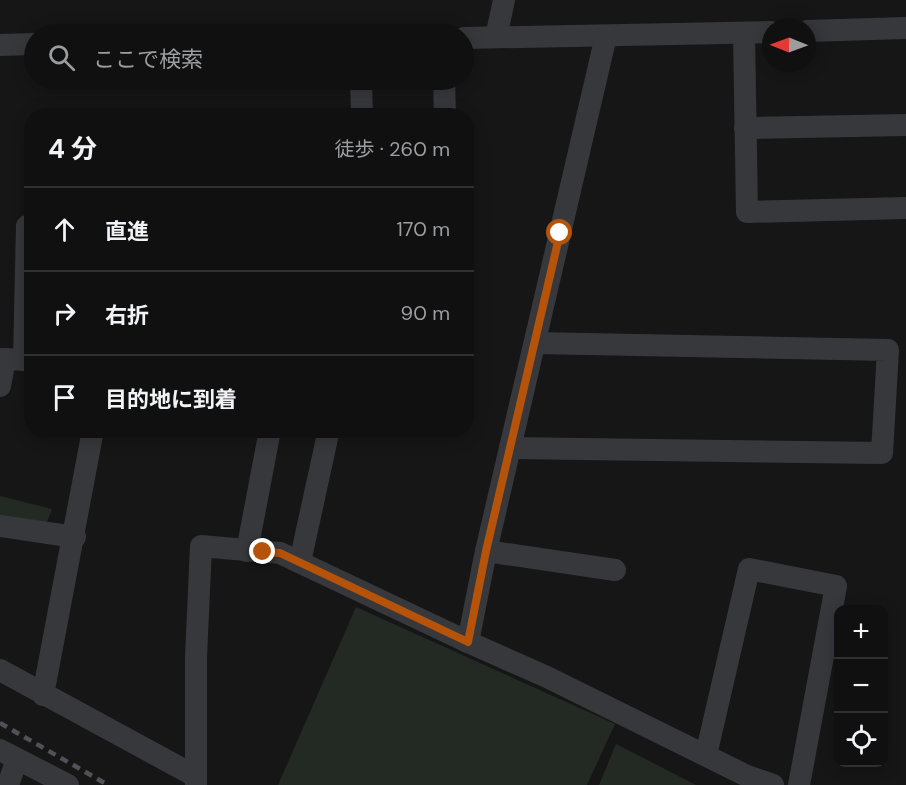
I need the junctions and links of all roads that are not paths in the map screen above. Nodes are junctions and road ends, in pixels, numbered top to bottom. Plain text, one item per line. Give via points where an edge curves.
1 (504, 0) edge
2 (906, 28) edge
3 (816, 31) edge
4 (762, 32) edge
5 (744, 33) junction
6 (606, 36) junction
7 (496, 37) junction
8 (474, 38) edge
9 (24, 44) edge
10 (0, 45) edge
11 (362, 90) edge
12 (444, 90) edge
13 (362, 108) edge
14 (445, 108) edge
15 (906, 125) edge
16 (745, 128) junction
17 (906, 208) edge
18 (24, 260) edge
19 (535, 343) junction
20 (15, 360) edge
21 (0, 386) edge
22 (92, 438) edge
23 (268, 438) edge
24 (327, 438) edge
25 (510, 448) junction
26 (0, 526) edge
27 (75, 537) junction
28 (247, 551) junction
29 (486, 551) junction
30 (300, 562) junction
31 (615, 570) dead end
32 (468, 642) junction
33 (0, 670) edge
34 (43, 695) junction
35 (9, 755) edge
36 (706, 755) junction
37 (195, 781) edge
38 (8, 785) edge
39 (68, 785) edge
40 (773, 785) edge
41 (799, 785) edge

1 - 7 street
2 - 3 street
4 - 5 street
5 - 6 street
5 - 16 street
6 - 7 street
6 - 19 street
7 - 8 street
9 - 10 street
11 - 13 street
12 - 14 street
15 - 16 street
16 - 17 street via 747,212
18 - 20 street
19 - 25 street
19 - 25 street via 888,350 882,453
20 - 21 street
22 - 27 street
23 - 28 street
24 - 30 street
25 - 29 street
26 - 27 street
27 - 34 street
28 - 30 street via 280,553
28 - 37 street via 201,546
29 - 31 street
29 - 32 street
30 - 32 street
32 - 36 street
33 - 34 street
34 - 37 street
35 - 38 street
35 - 39 street
36 - 40 street
36 - 41 street via 749,569 836,586

